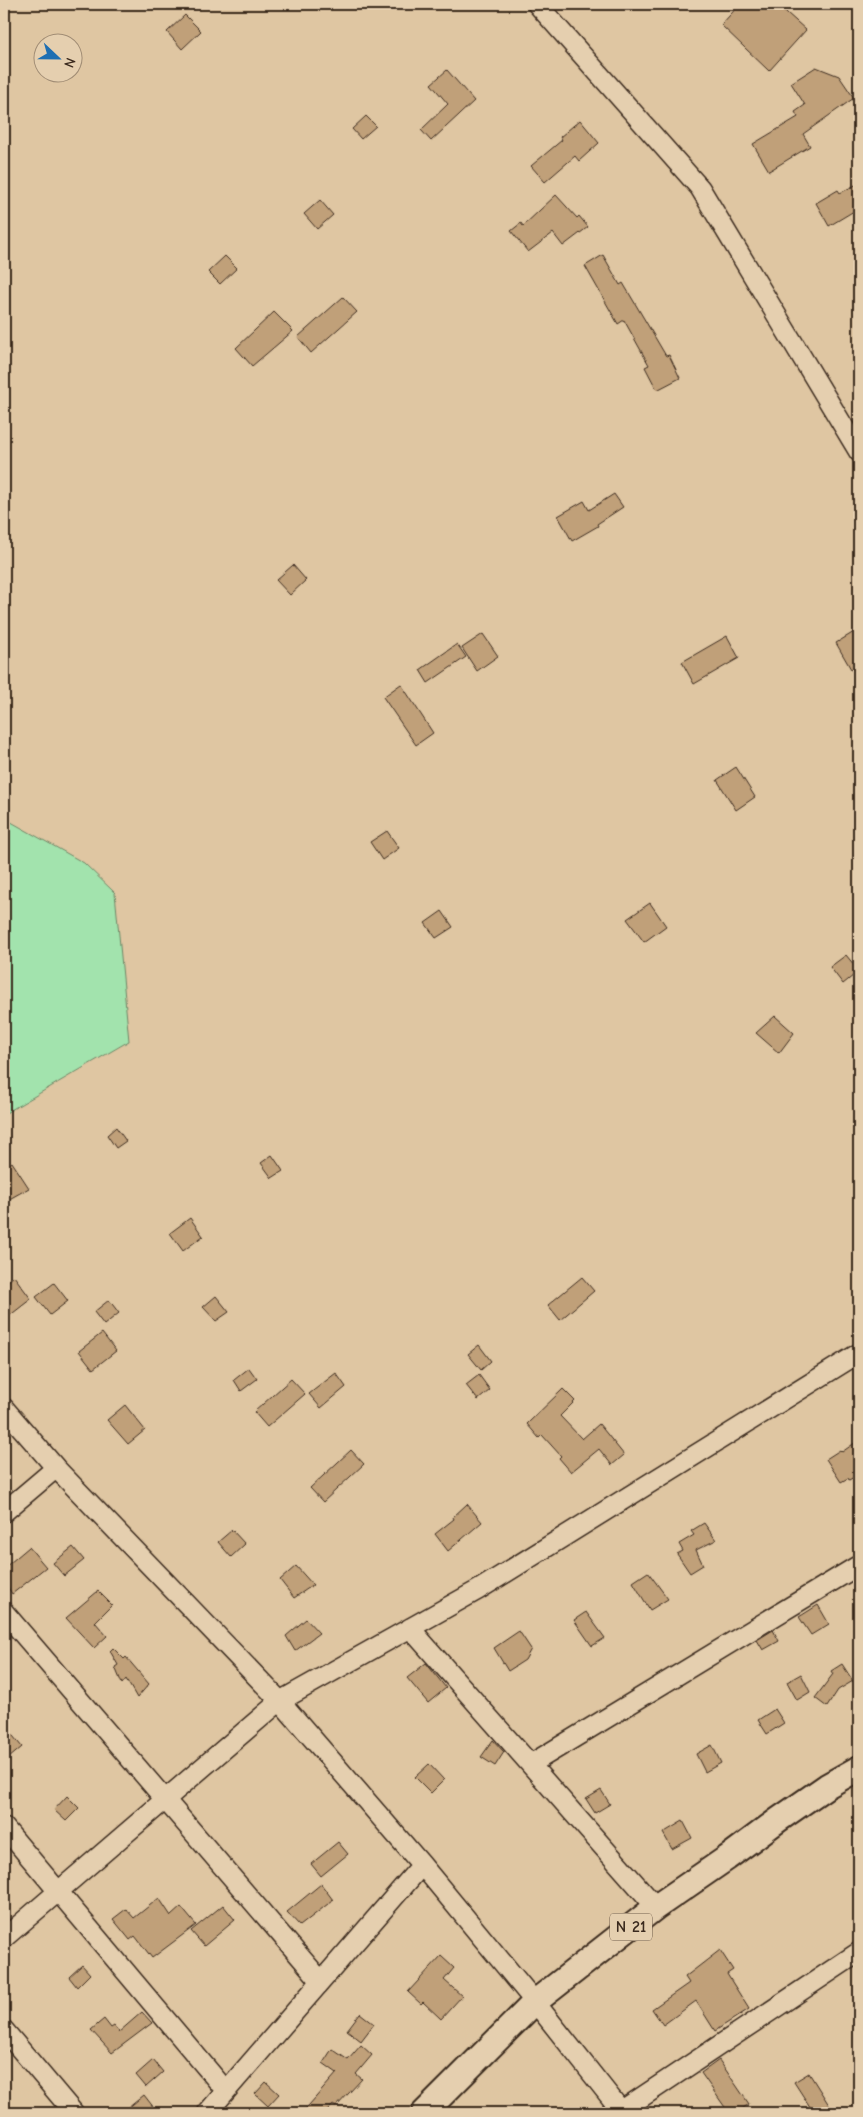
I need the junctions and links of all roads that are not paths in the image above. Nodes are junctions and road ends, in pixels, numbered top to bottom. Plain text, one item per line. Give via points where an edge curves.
1 (538, 4) edge
2 (859, 452) edge
3 (859, 1353) edge
4 (4, 1408) edge
5 (56, 1468) junction
6 (4, 1512) edge
7 (859, 1565) edge
8 (4, 1612) edge
9 (410, 1628) junction
10 (280, 1701) junction
11 (531, 1764) junction
12 (859, 1768) edge
13 (165, 1800) junction
14 (4, 1827) edge
15 (422, 1865) junction
16 (58, 1892) junction
17 (656, 1907) junction
18 (4, 1938) edge
19 (859, 1952) edge
20 (321, 1981) junction
21 (535, 2002) junction
22 (4, 2030) edge
23 (226, 2091) junction
24 (621, 2112) edge
25 (74, 2113) edge
26 (207, 2113) edge
27 (424, 2113) edge

1 - 2 street via 700,188
3 - 9 street via 478,1590
4 - 5 street
5 - 6 street
5 - 10 street
7 - 11 street
8 - 13 street
9 - 10 street
9 - 11 street
10 - 13 street
10 - 15 street
11 - 17 street
12 - 17 main road, N 21 via 778,1820
13 - 16 street
13 - 20 street
14 - 16 street
15 - 20 street
15 - 21 street
16 - 18 street
16 - 23 street
17 - 21 main road, N 21
19 - 24 street
20 - 23 street
21 - 24 street
21 - 27 main road, N 21
22 - 25 street
23 - 26 street

